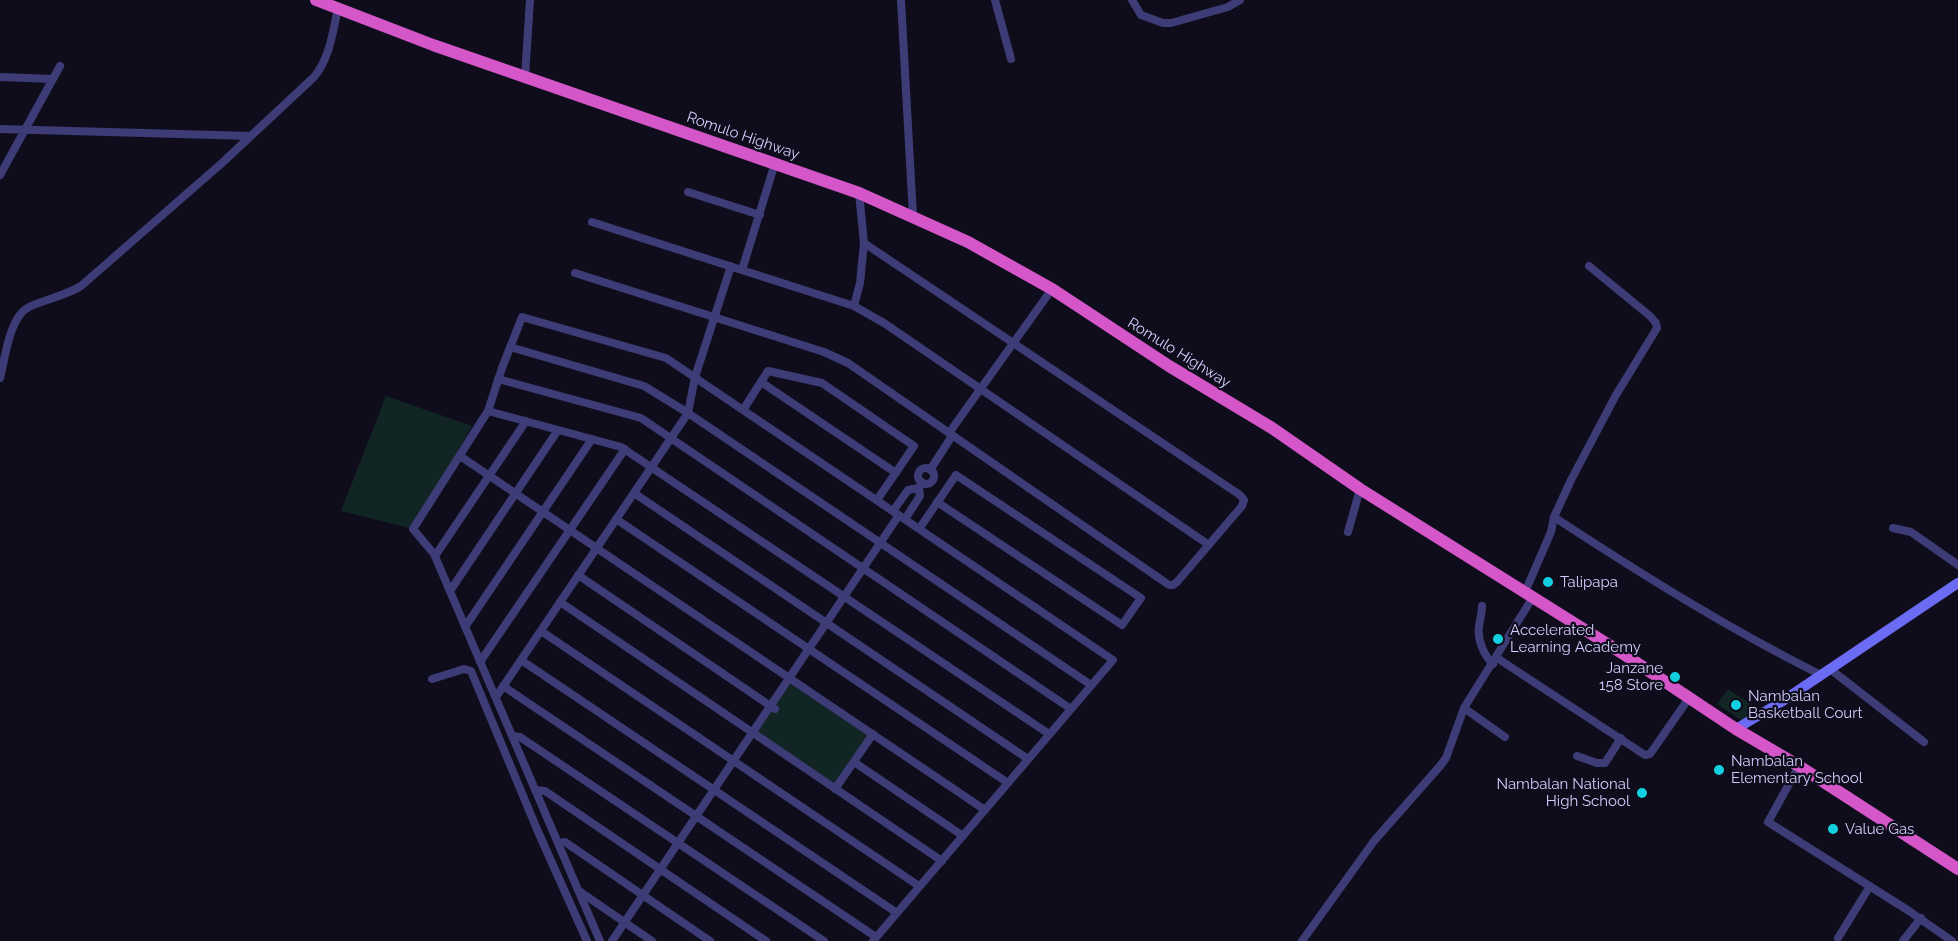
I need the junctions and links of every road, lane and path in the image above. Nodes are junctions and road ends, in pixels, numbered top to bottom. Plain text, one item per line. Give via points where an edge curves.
1 (315, 0) edge
2 (530, 0) edge
3 (901, 0) edge
4 (995, 0) edge
5 (1132, 0) edge
6 (1240, 0) edge
7 (338, 8) junction
8 (1011, 59) dead end
9 (60, 66) dead end
10 (0, 77) edge
11 (525, 77) junction
12 (52, 79) junction
13 (0, 129) edge
14 (23, 130) junction
15 (251, 136) junction
16 (775, 163) junction
17 (0, 175) edge
18 (688, 192) dead end
19 (859, 193) junction
20 (760, 215) junction
21 (913, 216) junction
22 (592, 222) dead end
23 (864, 243) junction
24 (731, 266) junction
25 (1589, 266) dead end
26 (742, 270) junction
27 (575, 273) dead end
28 (1052, 289) junction
29 (854, 306) junction
30 (715, 319) junction
31 (1014, 342) junction
32 (510, 347) junction
33 (695, 377) junction
34 (0, 378) edge
35 (498, 379) junction
36 (761, 382) junction
37 (981, 389) junction
38 (743, 410) junction
39 (488, 411) junction
40 (688, 413) junction
41 (525, 422) junction
42 (558, 430) junction
43 (951, 435) junction
44 (671, 438) junction
45 (592, 439) junction
46 (625, 449) junction
47 (460, 456) junction
48 (652, 466) junction
49 (896, 473) junction
50 (489, 476) junction
51 (920, 485) junction
52 (1360, 489) junction
53 (516, 493) junction
54 (634, 493) junction
55 (877, 500) junction
56 (937, 502) junction
57 (543, 512) junction
58 (899, 515) junction
59 (1554, 518) junction
60 (616, 519) junction
61 (1893, 528) dead end
62 (919, 529) junction
63 (570, 530) junction
64 (1348, 532) dead end
65 (881, 543) junction
66 (1209, 545) junction
67 (597, 548) junction
68 (435, 556) junction
69 (1958, 565) edge
70 (863, 569) junction
71 (578, 575) junction
72 (1958, 583) edge
73 (450, 591) junction
74 (1529, 595) junction
75 (845, 596) junction
76 (560, 602) junction
77 (1482, 606) dead end
78 (826, 623) junction
79 (465, 627) junction
80 (541, 631) junction
81 (809, 649) junction
82 (521, 660) junction
83 (1495, 661) junction
84 (480, 662) junction
85 (1826, 672) junction
86 (790, 678) junction
87 (432, 679) dead end
88 (1091, 685) junction
89 (503, 686) junction
90 (496, 698) junction
91 (1689, 698) junction
92 (773, 707) junction
93 (1464, 708) junction
94 (1071, 709) junction
95 (1736, 729) junction
96 (753, 733) junction
97 (873, 734) junction
98 (1049, 734) junction
99 (512, 736) junction
100 (1505, 737) dead end
101 (1621, 738) junction
102 (1924, 742) dead end
103 (1576, 756) dead end
104 (1028, 759) junction
105 (733, 761) junction
106 (854, 762) junction
107 (1800, 766) junction
108 (1008, 783) junction
109 (835, 789) junction
110 (535, 790) junction
111 (714, 790) junction
112 (985, 810) junction
113 (696, 816) junction
114 (963, 836) junction
115 (558, 843) junction
116 (678, 843) junction
117 (942, 861) junction
118 (660, 869) junction
119 (1958, 869) edge
120 (919, 886) junction
121 (1870, 886) junction
122 (579, 891) junction
123 (643, 896) junction
124 (897, 913) junction
125 (1921, 918) junction
126 (625, 922) junction
127 (1838, 938) dead end
128 (875, 939) edge
129 (587, 941) edge
130 (600, 941) edge
131 (612, 941) edge
132 (652, 941) edge
133 (710, 941) edge
134 (766, 941) edge
135 (824, 941) edge
136 (1302, 941) edge
137 (1903, 941) edge
138 (1952, 941) edge

1 - 7 highway, Romulo Highway
2 - 11 street
3 - 21 street
4 - 8 street
5 - 6 street via 1141,15 1167,23 1228,7
7 - 11 highway, Romulo Highway
7 - 15 street via 321,69
9 - 12 street
10 - 12 street
11 - 16 highway, Romulo Highway
12 - 14 street
13 - 14 street
14 - 15 street
14 - 17 street
15 - 34 street via 81,286 27,308 11,332
16 - 19 highway, Romulo Highway
16 - 20 street
18 - 20 street
19 - 21 highway, Romulo Highway
19 - 23 street
20 - 26 street
21 - 28 highway, Romulo Highway
22 - 24 street
23 - 29 street
23 - 31 street
24 - 26 street
24 - 30 street
25 - 59 street via 1650,316 1657,328 1616,395
26 - 29 street
27 - 30 street
28 - 31 street
28 - 52 highway, Romulo Highway via 1272,428
29 - 37 street
30 - 33 street
30 - 43 street via 848,363
31 - 37 street
31 - 66 street via 1243,498 1242,506
32 - 33 street via 522,317 659,356
32 - 35 street
32 - 40 street via 644,386
33 - 38 street
33 - 40 street
35 - 39 street
35 - 44 street via 641,418
36 - 38 street
36 - 49 street
36 - 49 street via 768,371 822,383 914,446
37 - 43 street
37 - 66 street
38 - 55 street
39 - 41 street
39 - 47 street
40 - 44 street
40 - 65 street
41 - 42 street
41 - 50 street
42 - 45 street
42 - 53 street
43 - 51 street via 930,470 920,471
43 - 66 street via 1169,585 1177,582
44 - 48 street
44 - 70 street
45 - 46 street
45 - 57 street
46 - 48 street
46 - 63 street
47 - 50 street
47 - 68 street via 412,529
48 - 54 street
48 - 75 street
49 - 55 street
50 - 53 street
50 - 68 street
51 - 58 street via 920,496
51 - 58 street via 908,490
52 - 64 street
52 - 74 highway, Romulo Highway
53 - 57 street
53 - 73 street
54 - 60 street
54 - 78 street
55 - 58 street
56 - 56 street via 956,475 1141,598 1122,626
56 - 62 street
57 - 63 street
57 - 79 street
58 - 62 street
58 - 65 street
59 - 74 street
59 - 85 street via 1708,613
60 - 67 street
60 - 81 street
61 - 69 street via 1911,532
62 - 88 street via 1113,660
63 - 67 street
63 - 84 street
65 - 70 street
65 - 88 street
67 - 71 street
67 - 86 street
68 - 73 street
70 - 75 street
70 - 94 street
71 - 76 street
71 - 92 street
72 - 85 main road
73 - 79 street
74 - 83 street
74 - 91 highway, Romulo Highway
75 - 78 street
75 - 98 street
76 - 80 street
76 - 96 street
77 - 83 street via 1479,631 1483,651
78 - 81 street
78 - 104 street
79 - 84 street
80 - 82 street
80 - 105 street
81 - 86 street
81 - 108 street
82 - 89 street
82 - 111 street
83 - 93 street
83 - 101 street
84 - 90 street
85 - 95 main road
85 - 102 street
86 - 92 street
86 - 97 street
87 - 129 street via 464,669 471,672
88 - 94 street
89 - 90 street
89 - 113 street
90 - 99 street
91 - 95 highway, Romulo Highway
91 - 101 street via 1650,754
92 - 96 street
93 - 100 street
93 - 136 street via 1446,758 1374,841
94 - 98 street
95 - 107 highway, Romulo Highway
96 - 105 street
96 - 109 street
97 - 106 street
97 - 112 street
98 - 104 street
99 - 110 street
99 - 116 street via 520,737
101 - 103 street via 1605,763
104 - 108 street
105 - 111 street
105 - 120 street
106 - 109 street
106 - 114 street
107 - 119 highway, Romulo Highway
107 - 121 street via 1768,822
108 - 112 street
109 - 117 street
110 - 115 street
110 - 118 street via 545,791
111 - 113 street
111 - 124 street
112 - 114 street
113 - 116 street
113 - 128 street
114 - 117 street
115 - 122 street
115 - 123 street via 565,842
116 - 118 street
116 - 135 street
117 - 120 street
118 - 123 street
118 - 134 street
120 - 124 street
121 - 125 street
121 - 127 street
122 - 126 street
122 - 130 street
123 - 126 street
123 - 133 street
124 - 128 street
125 - 137 street
125 - 138 street
126 - 131 street
126 - 132 street

